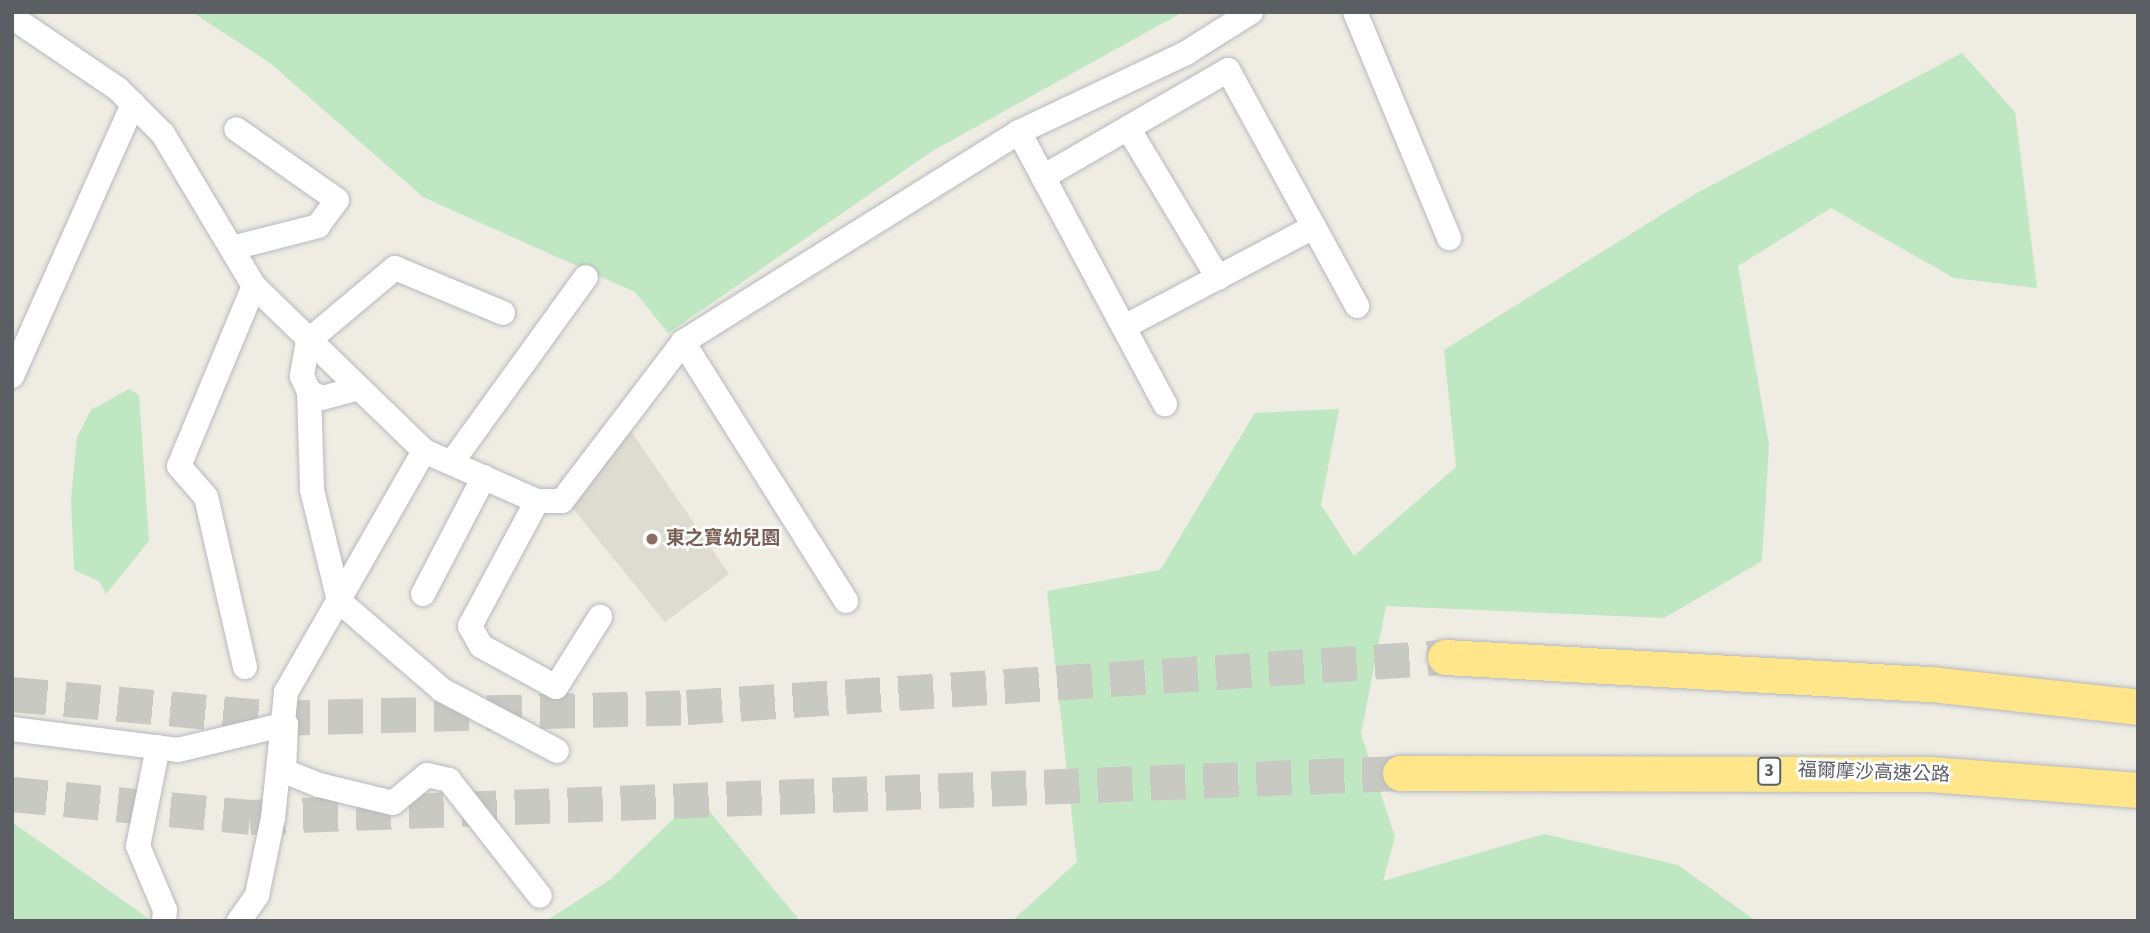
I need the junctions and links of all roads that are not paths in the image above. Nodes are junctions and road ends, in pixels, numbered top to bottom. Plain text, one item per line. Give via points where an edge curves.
1 (1251, 12) edge
2 (1355, 12) edge
3 (12, 17) edge
4 (133, 104) junction
5 (1128, 128) junction
6 (236, 129) dead end
7 (1019, 132) junction
8 (1043, 177) junction
9 (1314, 227) junction
10 (1449, 238) dead end
11 (232, 248) junction
12 (586, 277) dead end
13 (1218, 278) junction
14 (254, 286) junction
15 (1357, 306) dead end
16 (503, 313) dead end
17 (1124, 327) junction
18 (308, 341) junction
19 (683, 342) junction
20 (12, 376) edge
21 (355, 389) junction
22 (309, 393) junction
23 (1165, 404) dead end
24 (424, 451) junction
25 (452, 462) junction
26 (484, 477) junction
27 (537, 501) junction
28 (423, 594) dead end
29 (339, 601) junction
30 (846, 601) dead end
31 (600, 617) dead end
32 (1445, 657) tunnel mouth
33 (245, 667) dead end
34 (2138, 707) edge
35 (286, 724) junction
36 (12, 729) edge
37 (158, 747) junction
38 (557, 751) dead end
39 (1400, 773) tunnel mouth
40 (2138, 790) edge
41 (540, 896) dead end
42 (163, 921) edge
43 (239, 921) edge

1 - 7 street via 1185,53
2 - 10 street
3 - 4 street
4 - 11 street via 163,134
4 - 20 street
5 - 8 street
5 - 9 street via 1228,69
5 - 13 street
6 - 11 street via 337,200 318,226
7 - 8 street
7 - 19 street
8 - 17 street
9 - 13 street
9 - 15 street
11 - 14 street
12 - 25 street
13 - 17 street
14 - 18 street
14 - 33 street via 178,467 206,497
16 - 18 street via 395,268
17 - 23 street
18 - 21 street
18 - 22 street via 302,376
19 - 27 street via 562,501
19 - 30 street
21 - 22 street via 322,398
21 - 24 street
22 - 29 street via 312,490
24 - 25 street
24 - 29 street
25 - 26 street
26 - 27 street
26 - 28 street
27 - 31 street via 470,626 475,636 481,646 556,687
29 - 35 street via 286,692
29 - 38 street via 442,690
32 - 34 highway via 1931,684
35 - 37 street via 210,746
35 - 41 street via 284,771 319,785 393,803 427,775 449,780
35 - 43 street via 257,895
36 - 37 street
37 - 42 street via 138,846 165,909
39 - 40 highway, 福爾摩沙高速公路 / 3 via 1917,773

